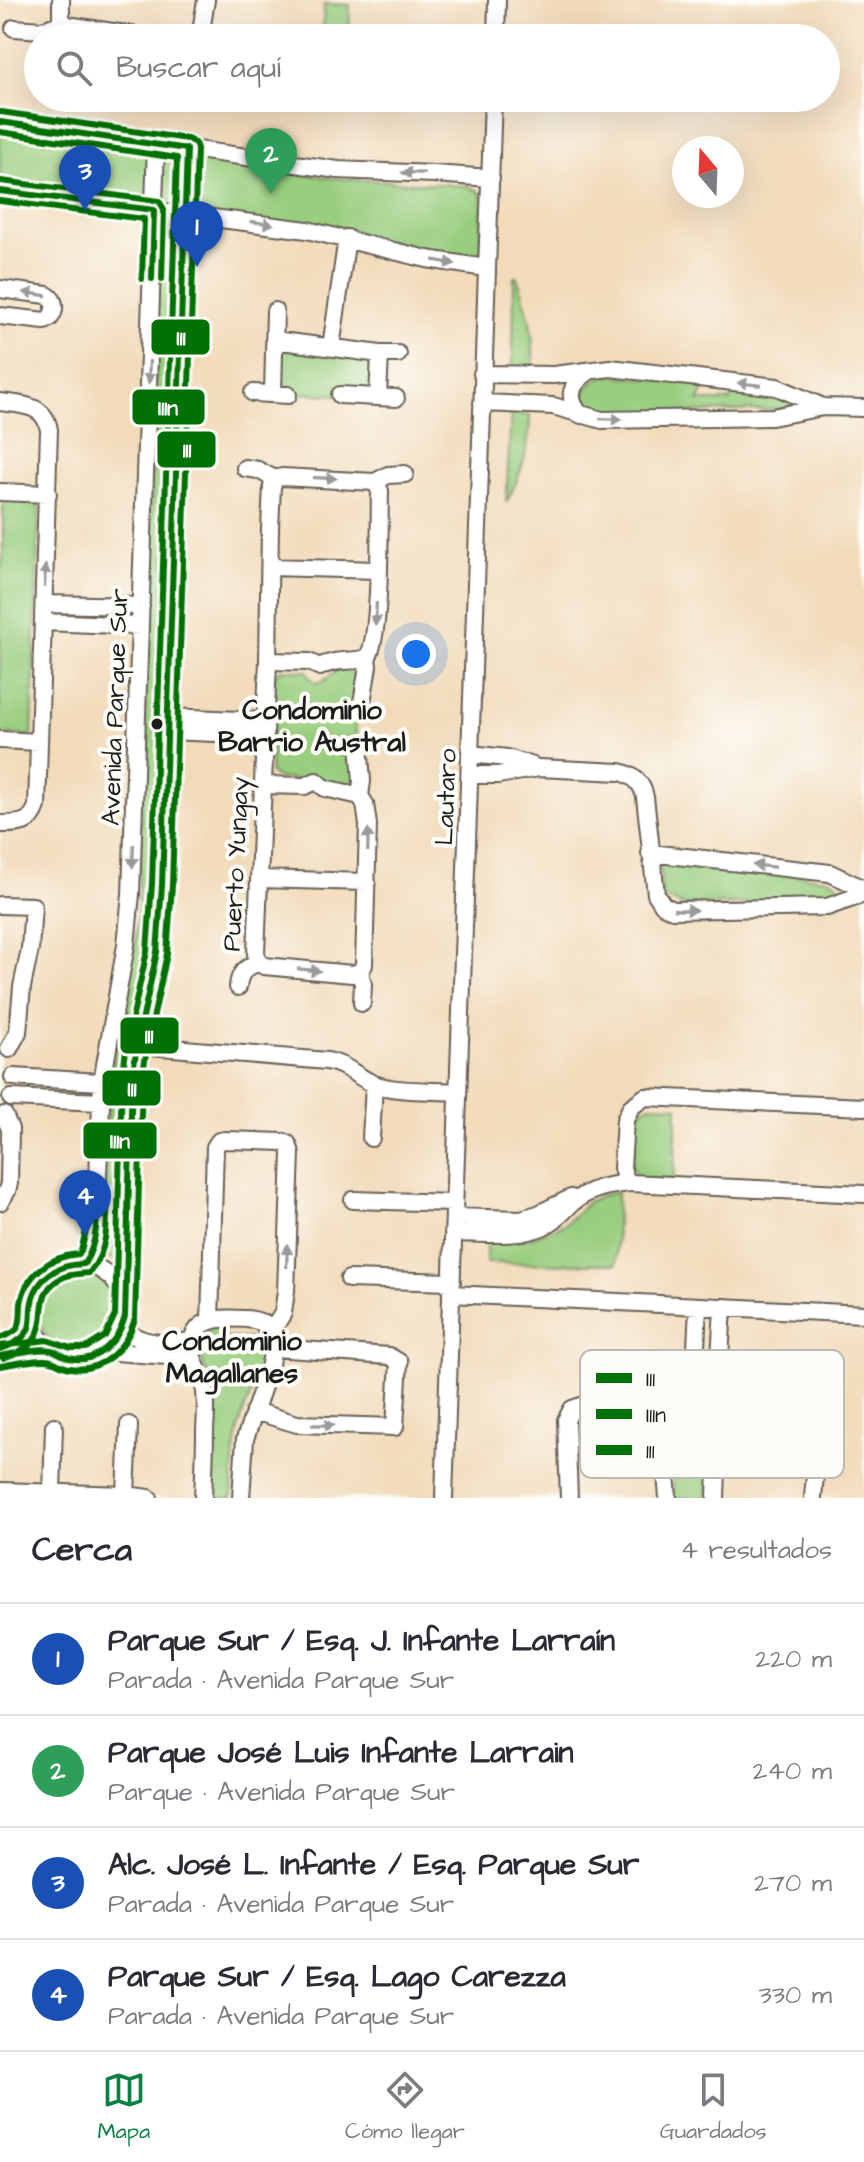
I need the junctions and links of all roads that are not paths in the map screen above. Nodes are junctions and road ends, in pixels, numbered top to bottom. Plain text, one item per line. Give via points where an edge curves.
1 (61, 0) edge
2 (206, 0) edge
3 (497, 0) edge
4 (63, 23) joint
5 (60, 24) edge
6 (203, 24) edge
7 (496, 24) edge
8 (14, 28) dead end
9 (24, 29) edge
10 (493, 112) edge
11 (0, 122) edge
12 (156, 145) junction
13 (187, 149) junction
14 (491, 178) junction
15 (0, 191) edge
16 (154, 210) junction
17 (185, 214) junction
18 (347, 238) junction
19 (486, 268) junction
20 (0, 289) edge
21 (275, 311) dead end
22 (0, 316) edge
23 (274, 340) junction
24 (331, 347) junction
25 (380, 354) junction
26 (398, 354) dead end
27 (588, 372) junction
28 (482, 374) junction
29 (253, 393) dead end
30 (340, 395) dead end
31 (378, 397) junction
32 (396, 398) dead end
33 (0, 402) edge
34 (482, 403) junction
35 (823, 407) junction
36 (864, 408) edge
37 (581, 415) junction
38 (245, 468) dead end
39 (405, 474) dead end
40 (275, 479) junction
41 (375, 482) junction
42 (0, 492) edge
43 (48, 494) junction
44 (270, 567) junction
45 (378, 570) junction
46 (44, 604) junction
47 (141, 606) junction
48 (44, 622) junction
49 (140, 626) junction
50 (367, 658) junction
51 (268, 661) junction
52 (362, 703) dead end
53 (167, 724) junction
54 (265, 728) junction
55 (0, 740) edge
56 (39, 742) junction
57 (359, 743) dead end
58 (471, 754) junction
59 (539, 768) junction
60 (470, 775) junction
61 (263, 785) junction
62 (360, 796) junction
63 (0, 824) edge
64 (650, 853) junction
65 (841, 877) junction
66 (259, 879) junction
67 (367, 882) junction
68 (864, 891) edge
69 (841, 903) junction
70 (0, 905) edge
71 (258, 962) junction
72 (360, 972) junction
73 (238, 987) dead end
74 (362, 1003) dead end
75 (4, 1045) edge
76 (137, 1045) junction
77 (13, 1077) junction
78 (102, 1082) junction
79 (374, 1084) junction
80 (458, 1092) junction
81 (11, 1098) junction
82 (101, 1102) junction
83 (864, 1107) edge
84 (2, 1117) edge
85 (371, 1138) dead end
86 (622, 1163) junction
87 (630, 1183) junction
88 (864, 1194) edge
89 (353, 1200) dead end
90 (0, 1202) edge
91 (454, 1218) junction
92 (84, 1264) junction
93 (349, 1279) dead end
94 (451, 1288) junction
95 (125, 1304) junction
96 (698, 1306) junction
97 (723, 1307) junction
98 (864, 1314) edge
99 (31, 1320) junction
100 (210, 1321) junction
101 (124, 1323) junction
102 (273, 1339) junction
103 (192, 1341) junction
104 (0, 1349) edge
105 (50, 1349) junction
106 (696, 1350) edge
107 (720, 1350) edge
108 (103, 1351) junction
109 (0, 1356) edge
110 (193, 1358) junction
111 (580, 1405) edge
112 (254, 1411) junction
113 (129, 1425) dead end
114 (54, 1426) dead end
115 (666, 1478) edge
116 (715, 1478) edge
117 (814, 1478) edge
118 (0, 1491) edge
119 (52, 1492) junction
120 (126, 1495) junction
121 (149, 1498) edge
122 (203, 1498) edge
123 (241, 1498) edge
124 (444, 1498) edge
125 (569, 1498) edge
126 (668, 1498) edge
127 (716, 1498) edge
128 (813, 1498) edge

1 - 4 street
2 - 6 street
3 - 7 street
4 - 5 street
8 - 9 street
10 - 14 street, Lautaro
11 - 12 street
12 - 13 street
12 - 16 street, Avenida Parque Sur
14 -> 13 street via 338,170
13 - 17 street, Avenida Parque Sur
14 - 19 street, Lautaro
15 - 16 street
16 - 17 street
16 -> 47 street, Avenida Parque Sur
17 -> 18 street
17 - 53 street, Avenida Parque Sur
18 -> 19 street
18 - 24 street
19 - 28 street, Lautaro
22 -> 20 street via 45,321 55,306 47,295
21 - 23 street
23 - 24 street
23 - 29 street via 281,394
24 - 25 street
25 - 26 street
25 - 31 street
27 - 28 street
35 -> 27 street via 777,387 610,368
27 - 37 street via 572,388 573,406
28 - 34 street, Lautaro
30 - 31 street
31 - 32 street
33 - 43 street via 30,406 49,424
34 - 37 street via 553,406
34 - 58 street, Lautaro
35 - 36 street
37 -> 35 street via 602,420 756,417
38 - 40 street
39 - 41 street
40 -> 41 street
40 - 44 street, Puerto Yungay
41 - 45 street via 380,491
42 - 43 street
46 -> 43 street
44 - 45 street
44 - 51 street, Puerto Yungay
45 -> 50 street via 376,628
46 - 47 street
46 - 48 street
47 - 49 street, Avenida Parque Sur
48 - 49 street
48 - 56 street
49 -> 78 street, Avenida Parque Sur via 129,922
50 - 51 street via 320,667
50 - 52 street
51 - 54 street, Puerto Yungay
53 - 54 street
53 - 76 street, Avenida Parque Sur via 159,939
54 - 61 street, Puerto Yungay
55 - 56 street
56 - 63 street via 35,811 21,824
57 - 62 street
58 - 59 street
58 - 60 street, Lautaro
59 - 60 street
59 - 64 street via 620,772 637,780 645,797
60 - 80 street, Lautaro
61 - 62 street via 305,786 316,781
61 - 66 street, Puerto Yungay
67 -> 62 street via 368,816
65 -> 64 street
64 -> 69 street via 656,894 673,910
65 - 68 street
65 - 69 street
66 - 67 street
66 - 71 street, Puerto Yungay
67 - 72 street
68 - 69 street
70 - 75 street via 33,906 18,1032
71 -> 72 street
71 - 73 street, Puerto Yungay via 243,970
72 - 74 street
75 - 77 street via 13,1058
76 - 79 street via 327,1061
76 - 95 street, Avenida Parque Sur
77 - 78 street
77 - 81 street
78 - 82 street, Avenida Parque Sur
79 - 80 street
79 - 85 street
80 - 91 street, Lautaro
81 - 82 street
81 - 84 street
82 - 92 street, Avenida Parque Sur via 96,1236
83 - 86 street via 645,1097 627,1113
84 - 90 street via 10,1129 9,1183
86 - 87 street
86 - 91 street via 572,1197 530,1217
87 - 88 street
87 - 91 street via 591,1191 553,1222 527,1232
89 - 91 street
91 - 94 street, Lautaro
92 - 95 street via 111,1277
92 - 99 street via 61,1267 42,1281 33,1296
93 - 94 street
94 - 96 street
94 - 124 street, Lautaro
95 - 101 street
96 - 97 street
96 - 106 street
97 - 98 street
97 - 107 street
99 - 104 street via 22,1337
99 - 105 street
100 - 102 street via 255,1320 266,1325
102 -> 100 street via 285,1304 291,1153 284,1142 225,1140 215,1147
100 - 103 street
101 - 103 street via 142,1340
101 - 108 street
102 - 112 street
112 -> 102 street via 297,1424 395,1427 397,1359
103 - 110 street
105 - 108 street via 73,1358
105 - 109 street
108 - 110 street
110 - 122 street via 206,1400
111 - 125 street via 568,1414 566,1425
112 - 123 street via 245,1439
113 - 120 street
114 - 119 street
115 - 126 street
116 - 127 street
117 - 128 street
118 - 119 street
119 - 120 street
120 - 121 street

